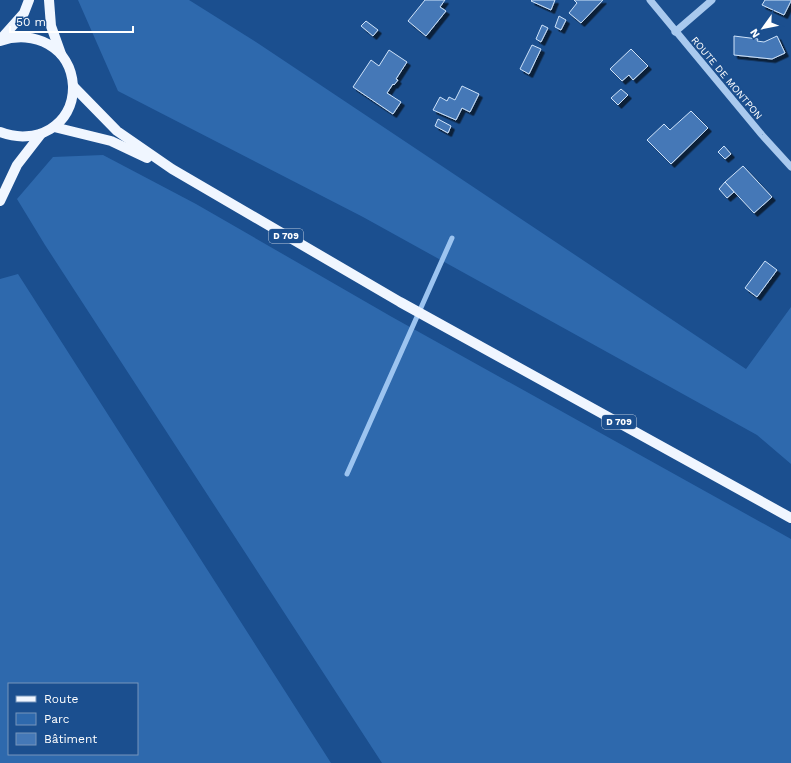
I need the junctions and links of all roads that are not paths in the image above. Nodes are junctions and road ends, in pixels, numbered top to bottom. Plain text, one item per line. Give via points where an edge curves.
1 (29, 0) edge
2 (49, 0) edge
3 (650, 0) edge
4 (712, 0) edge
5 (675, 32) junction
6 (0, 40) edge
7 (62, 56) junction
8 (73, 86) junction
9 (54, 127) junction
10 (0, 132) edge
11 (41, 134) junction
12 (791, 167) edge
13 (172, 169) junction
14 (0, 200) edge
15 (791, 518) edge

1 - 6 main road via 24,13
2 - 7 main road via 51,26
3 - 5 street, ROUTE DE MONTPON
4 - 5 street
5 - 12 street, ROUTE DE MONTPON
6 - 7 main road via 25,36 39,39
7 - 8 main road via 70,70
8 - 9 main road via 64,116
8 - 13 main road, D 709 via 117,131
9 - 11 main road
9 - 13 main road, D 709 via 111,141
10 - 11 main road via 12,137 27,138
11 - 14 main road via 17,165
13 - 15 main road, D 709 via 400,302

